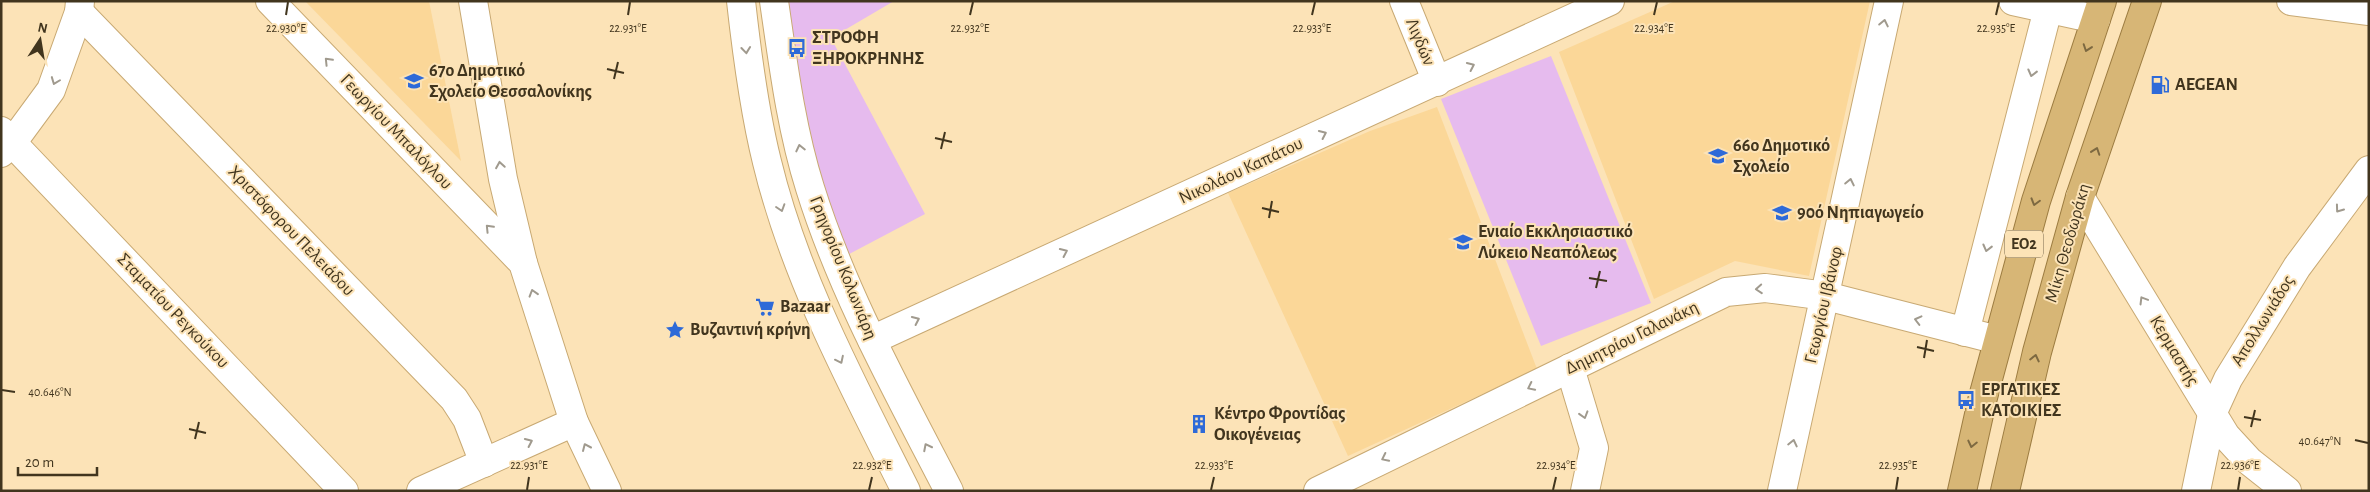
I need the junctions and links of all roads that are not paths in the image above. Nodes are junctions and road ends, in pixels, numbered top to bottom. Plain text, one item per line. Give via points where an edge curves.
1 (270, 1) edge
2 (473, 1) edge
3 (741, 1) edge
4 (774, 1) edge
5 (1404, 1) edge
6 (1610, 1) edge
7 (1889, 1) edge
8 (2012, 1) edge
9 (2147, 1) edge
10 (2291, 1) edge
11 (80, 7) edge
12 (2048, 9) junction
13 (2099, 10) edge
14 (2369, 11) edge
15 (1438, 82) junction
16 (5, 142) edge
17 (2369, 170) edge
18 (2080, 197) junction
19 (523, 264) junction
20 (1826, 296) junction
21 (1965, 332) junction
22 (872, 340) junction
23 (1998, 340) junction
24 (1570, 368) junction
25 (2212, 414) junction
26 (574, 422) junction
27 (484, 463) junction
28 (947, 490) edge
29 (344, 491) edge
30 (421, 491) edge
31 (607, 491) edge
32 (906, 491) edge
33 (1318, 491) edge
34 (1585, 491) edge
35 (1782, 491) edge
36 (1962, 491) edge
37 (2005, 491) edge
38 (2196, 491) edge
39 (2287, 491) edge

19 -> 1 street, Γεωργίου Μπαλόγλου
19 -> 2 street via 502,179
3 -> 32 street, Γρηγορίου Κολωνιάρη via 747,56 767,163 795,251 837,355
22 -> 4 street, Γρηγορίου Κολωνιάρη via 836,261 809,186 791,109
5 - 15 street, Λιγδών
15 -> 6 street, Νικολάου Καπάτου
20 -> 7 street, Γεωργίου Ιβάνοφ
8 - 12 street
18 -> 9 highway, Μίκη Θεοδωράκη / ΕΟ2
10 - 14 street
11 -> 16 street via 53,87
11 - 27 street, Χριστόφορου Πελειάδου via 454,399 467,419
12 - 13 street
12 -> 21 street
13 -> 23 highway, ΕΟ2 via 2036,201
22 -> 15 street, Νικολάου Καπάτου
16 - 29 street, Σταματίου Ρεγκούκου
17 -> 25 street, Απολλωνιάδος via 2297,267 2235,366
25 -> 18 street, Κερμαστής
37 -> 18 highway, Μίκη Θεοδωράκη / ΕΟ2 via 2037,352
26 -> 19 street
21 -> 20 street, Δημητρίου Γαλανάκη
20 -> 24 street, Δημητρίου Γαλανάκη via 1765,288 1726,292
35 -> 20 street, Γεωργίου Ιβάνοφ
21 - 23 street, Δημητρίου Γαλανάκη
28 -> 22 street, Γρηγορίου Κολωνιάρη
23 -> 36 highway, ΕΟ2
24 -> 33 street, Δημητρίου Γαλανάκη
24 -> 34 street via 1594,448
25 - 38 street, Απολλωνιάδος
25 - 39 street, Κερμαστής via 2240,452
27 -> 26 street
31 -> 26 street
27 - 30 street

